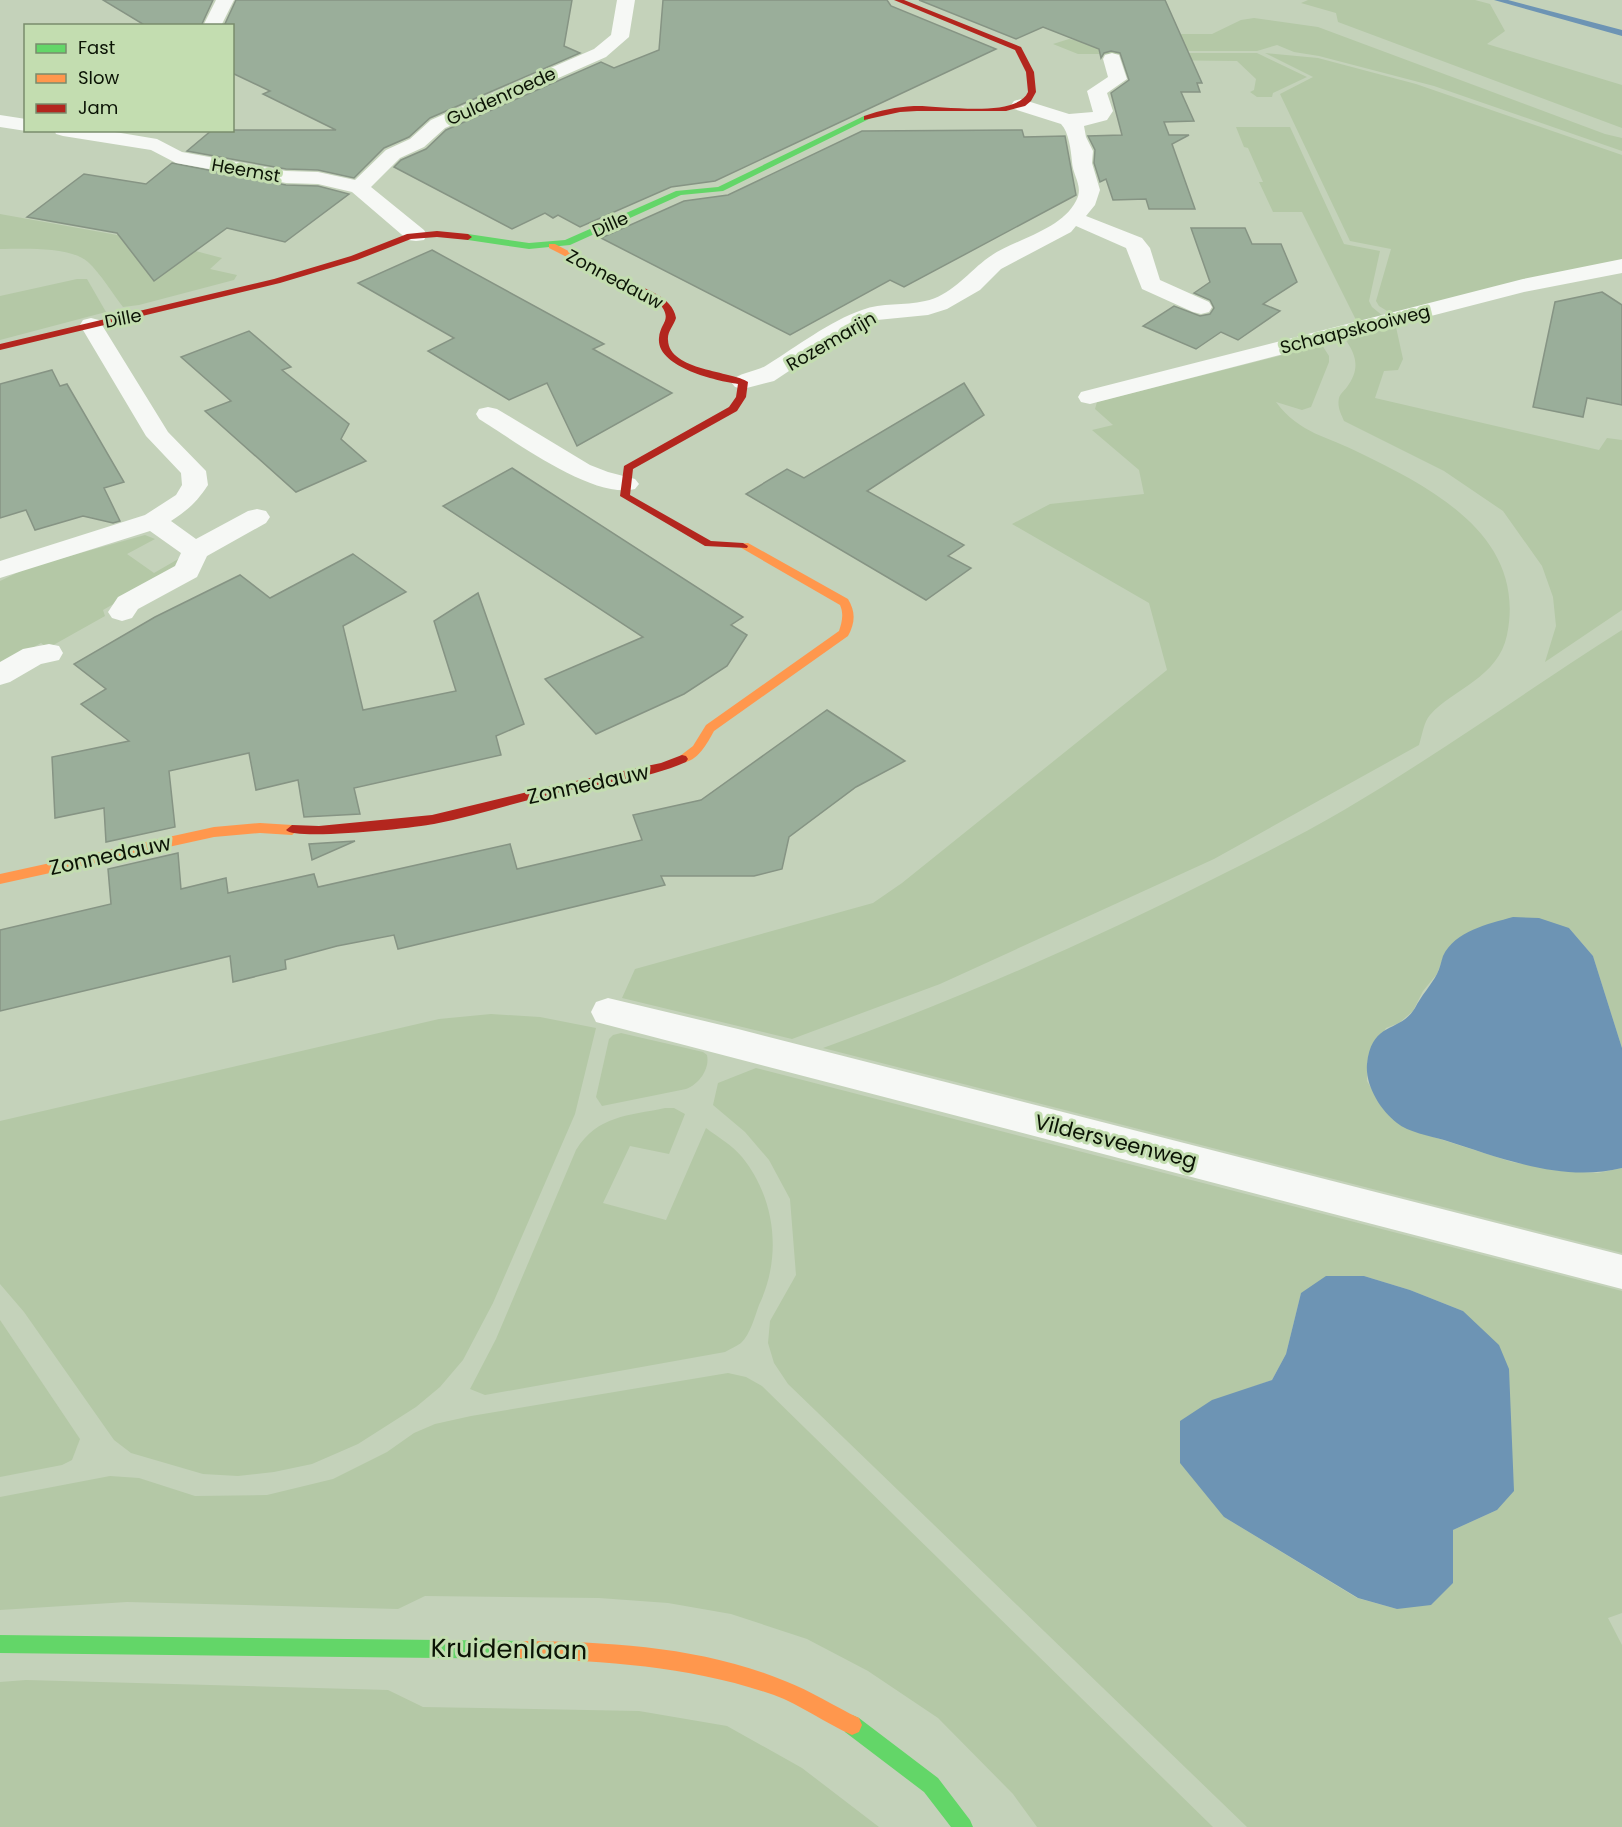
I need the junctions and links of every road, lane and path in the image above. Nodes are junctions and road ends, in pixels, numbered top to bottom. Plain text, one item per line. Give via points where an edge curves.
1 (225, 0) edge
2 (626, 0) edge
3 (898, 0) edge
4 (213, 24) edge
5 (1112, 59) dead end
6 (1021, 105) junction
7 (1068, 120) junction
8 (0, 121) edge
9 (24, 125) edge
10 (76, 132) edge
11 (359, 186) junction
12 (1074, 218) junction
13 (416, 235) junction
14 (552, 246) junction
15 (1622, 266) edge
16 (1201, 307) dead end
17 (91, 325) junction
18 (0, 347) edge
19 (743, 382) junction
20 (1090, 397) dead end
21 (488, 414) dead end
22 (626, 484) junction
23 (257, 517) dead end
24 (154, 520) junction
25 (195, 550) junction
26 (0, 570) edge
27 (122, 612) dead end
28 (49, 653) dead end
29 (0, 675) edge
30 (0, 879) edge
31 (608, 1012) dead end
32 (1622, 1272) edge
33 (0, 1644) edge
34 (963, 1827) edge

1 - 4 street
2 - 11 street, Guldenroede via 620,36 600,53 438,124 417,143 393,154
3 - 6 street via 1023,53 1033,93
5 - 7 street via 1118,80 1097,90 1103,111 1100,116
6 - 7 street
6 - 14 street, Dille via 998,110 903,110 874,116 720,189 679,193 567,243
7 - 12 street, Rozemarijn via 1083,151 1082,163 1090,190 1085,205
8 - 9 street
10 - 11 street, Heemst via 157,145 176,157
11 - 13 street, Heemst
12 - 16 street via 1134,243 1150,284
12 - 19 street, Rozemarijn via 993,264 972,285 939,304 869,315 781,369
13 - 14 street, Dille via 449,234 520,246
13 - 17 street, Dille via 261,286
14 - 19 street, Zonnedauw via 671,309 672,320 663,340 665,350 675,358 722,380
15 - 20 street, Schaapskooiweg via 1523,286
17 - 18 street, Dille
17 - 24 street via 158,436 193,471 195,485 185,500
19 - 22 street via 740,402 733,409 628,468
21 - 22 street via 582,471
22 - 30 street, Zonnedauw via 625,496 709,544 748,546 844,602 850,614 844,633 710,728 703,745 681,761 664,767 432,820 319,831 260,828 214,832
23 - 25 street
24 - 25 street
24 - 26 street
25 - 27 street via 187,571 128,603
28 - 29 street via 33,656
31 - 32 street, Vildersveenweg
33 - 34 street, Kruidenlaan via 610,1651 690,1661 774,1686 857,1728 931,1785

